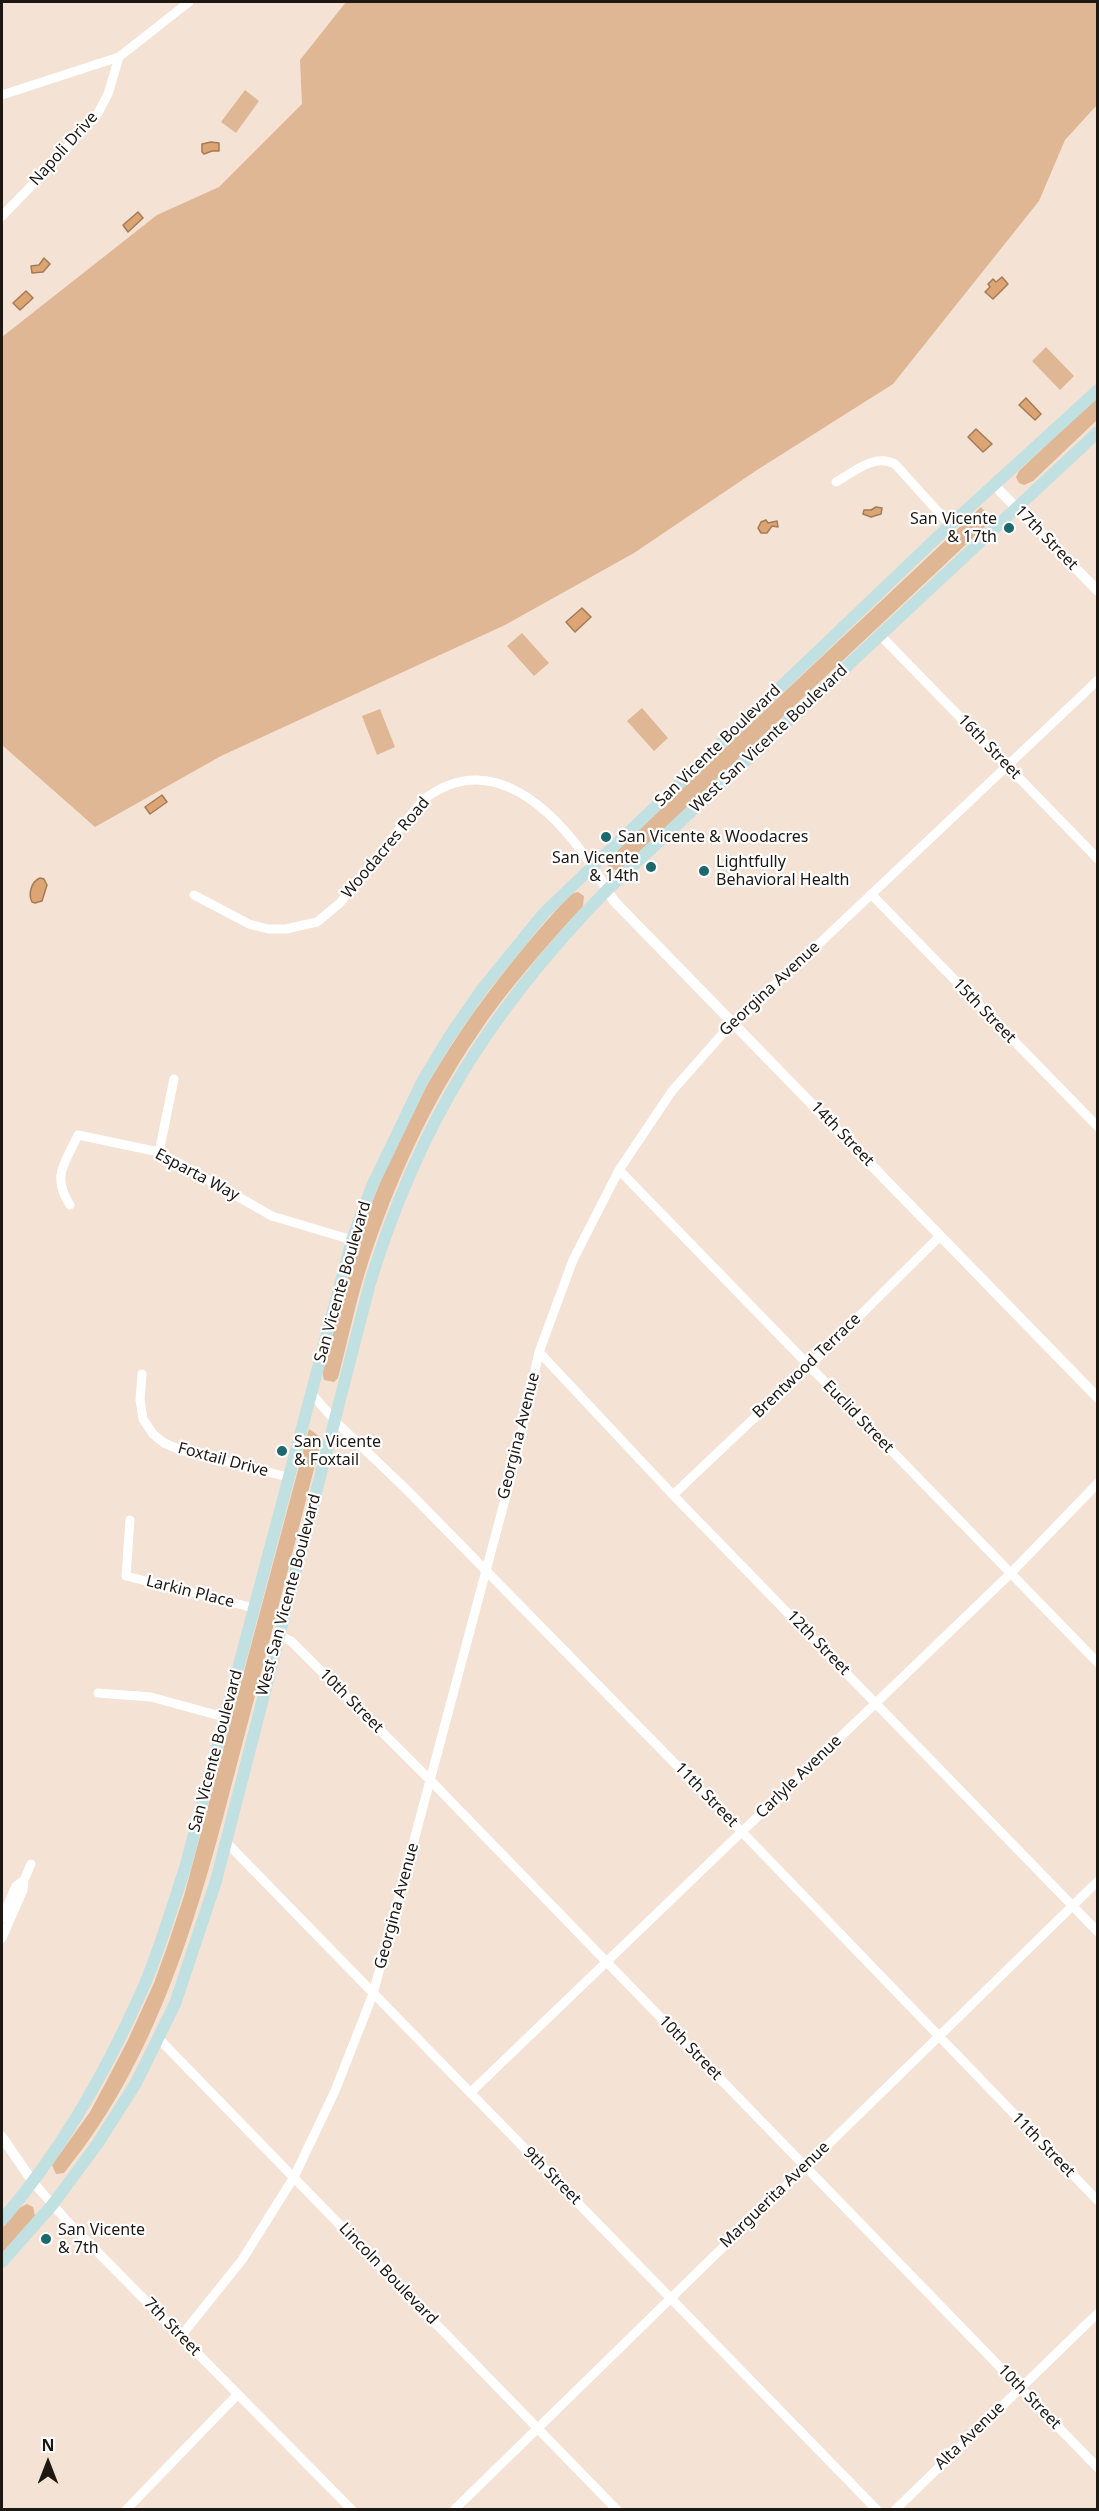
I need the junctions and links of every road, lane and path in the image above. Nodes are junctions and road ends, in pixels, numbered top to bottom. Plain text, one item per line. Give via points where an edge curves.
1 (189, 2) edge
2 (119, 57) junction
3 (2, 95) edge
4 (2, 216) edge
5 (1098, 390) edge
6 (1098, 432) edge
7 (836, 483) dead end
8 (994, 484) junction
9 (1016, 507) junction
10 (950, 525) junction
11 (1098, 591) edge
12 (880, 635) junction
13 (1098, 680) edge
14 (1007, 766) junction
15 (1098, 859) edge
16 (592, 866) junction
17 (607, 890) junction
18 (871, 894) junction
19 (194, 895) dead end
20 (733, 1022) junction
21 (174, 1079) dead end
22 (1098, 1127) edge
23 (159, 1152) junction
24 (619, 1170) junction
25 (70, 1205) dead end
26 (940, 1236) junction
27 (352, 1240) junction
28 (539, 1352) junction
29 (808, 1366) junction
30 (142, 1374) dead end
31 (311, 1393) junction
32 (1098, 1398) edge
33 (336, 1422) junction
34 (288, 1477) junction
35 (1098, 1483) edge
36 (673, 1495) junction
37 (130, 1520) dead end
38 (485, 1569) junction
39 (1010, 1574) junction
40 (254, 1608) junction
41 (278, 1635) junction
42 (1098, 1663) edge
43 (98, 1693) dead end
44 (876, 1703) junction
45 (224, 1716) junction
46 (430, 1780) junction
47 (742, 1832) junction
48 (226, 1842) junction
49 (31, 1864) dead end
50 (24, 1880) junction
51 (1098, 1881) edge
52 (1072, 1906) junction
53 (2, 1918) edge
54 (1098, 1932) edge
55 (2, 1938) edge
56 (607, 1962) junction
57 (373, 1994) junction
58 (938, 2038) junction
59 (159, 2039) junction
60 (470, 2093) junction
61 (2, 2137) edge
62 (804, 2166) junction
63 (294, 2177) junction
64 (33, 2182) junction
65 (1098, 2201) edge
66 (52, 2204) junction
67 (2, 2220) edge
68 (2, 2262) edge
69 (670, 2296) junction
70 (1098, 2313) edge
71 (181, 2336) junction
72 (1020, 2388) junction
73 (238, 2394) junction
74 (538, 2428) junction
75 (1098, 2468) edge
76 (126, 2510) edge
77 (352, 2510) edge
78 (454, 2510) edge
79 (617, 2510) edge
80 (877, 2510) edge
81 (895, 2510) edge

1 - 2 street
2 - 3 street
2 - 4 street, Napoli Drive via 98,112
5 - 8 main road, San Vicente Boulevard
6 - 9 main road, West San Vicente Boulevard
7 - 10 street via 872,462 887,460
8 - 9 street, 17th Street
8 - 10 main road, San Vicente Boulevard
9 - 11 street, 17th Street
9 - 12 main road, West San Vicente Boulevard
10 - 16 main road, San Vicente Boulevard
12 - 14 street, 16th Street
12 - 17 main road, West San Vicente Boulevard
13 - 14 street, Georgina Avenue
14 - 15 street, 16th Street
14 - 18 street, Georgina Avenue
16 - 17 street, 14th Street
16 - 19 street, Woodacres Road via 539,805 520,792 489,780 462,781 423,801 340,903 317,921 268,929 249,924
16 - 27 main road, San Vicente Boulevard via 510,952 448,1037 398,1129
17 - 20 street, 14th Street via 614,902
17 - 33 main road, West San Vicente Boulevard via 559,940 508,1003 473,1053 429,1130 386,1229
18 - 20 street, Georgina Avenue
18 - 22 street, 15th Street
20 - 24 street, Georgina Avenue via 672,1091
20 - 26 street, 14th Street
21 - 23 street
23 - 25 street, Esparta Way via 78,1135 59,1178
23 - 27 street, Esparta Way via 272,1216
24 - 28 street, Georgina Avenue via 573,1260
24 - 29 street, Euclid Street
26 - 29 street, Brentwood Terrace
26 - 32 street, 14th Street
27 - 31 main road, San Vicente Boulevard
28 - 36 street, 12th Street
28 - 38 street, Georgina Avenue via 515,1462
29 - 36 street, Brentwood Terrace
29 - 39 street, Euclid Street
30 - 34 street, Foxtail Drive via 143,1419 164,1443
31 - 33 street, 11th Street
31 - 34 main road, San Vicente Boulevard
33 - 38 street, 11th Street
33 - 41 main road, West San Vicente Boulevard
34 - 40 main road, San Vicente Boulevard
35 - 39 street, Carlyle Avenue
36 - 44 street, 12th Street
37 - 40 street, Larkin Place via 126,1576
38 - 46 street, Georgina Avenue
38 - 47 street, 11th Street
39 - 42 street, Euclid Street
39 - 44 street, Carlyle Avenue
40 - 45 main road, San Vicente Boulevard
41 - 46 street, 10th Street via 291,1641
41 - 48 main road, West San Vicente Boulevard
43 - 45 street via 151,1697
44 - 47 street, Carlyle Avenue
44 - 52 street, 12th Street
45 - 64 main road, San Vicente Boulevard via 185,1868 141,1992 84,2102
46 - 56 street, 10th Street
46 - 57 street, Georgina Avenue
47 - 56 street, Carlyle Avenue
47 - 58 street, 11th Street
48 - 57 street, 9th Street
48 - 59 main road, West San Vicente Boulevard via 203,1926
49 - 50 street
50 - 53 street via 16,1886
50 - 55 street
51 - 52 street, Marguerita Avenue
52 - 54 street, 12th Street
52 - 58 street, Marguerita Avenue
56 - 60 street, Carlyle Avenue
56 - 62 street, 10th Street
57 - 60 street, 9th Street
57 - 63 street, Georgina Avenue via 335,2091
58 - 62 street, Marguerita Avenue
58 - 65 street, 11th Street
59 - 63 street, Lincoln Boulevard
59 - 66 main road, West San Vicente Boulevard via 117,2114
60 - 69 street, 9th Street
61 - 64 street, 7th Street
62 - 69 street, Marguerita Avenue
62 - 72 street, 10th Street
63 - 71 street, Georgina Avenue via 242,2260
63 - 74 street, Lincoln Boulevard
64 - 66 street, 7th Street
64 - 67 main road, San Vicente Boulevard
66 - 68 main road, West San Vicente Boulevard
66 - 71 street, 7th Street
69 - 74 street, Marguerita Avenue
69 - 80 street, 9th Street
70 - 72 street, Alta Avenue
71 - 73 street, 7th Street
72 - 75 street, 10th Street
72 - 81 street, Alta Avenue
73 - 76 street
73 - 77 street, 7th Street
74 - 78 street, Marguerita Avenue
74 - 79 street, Lincoln Boulevard

